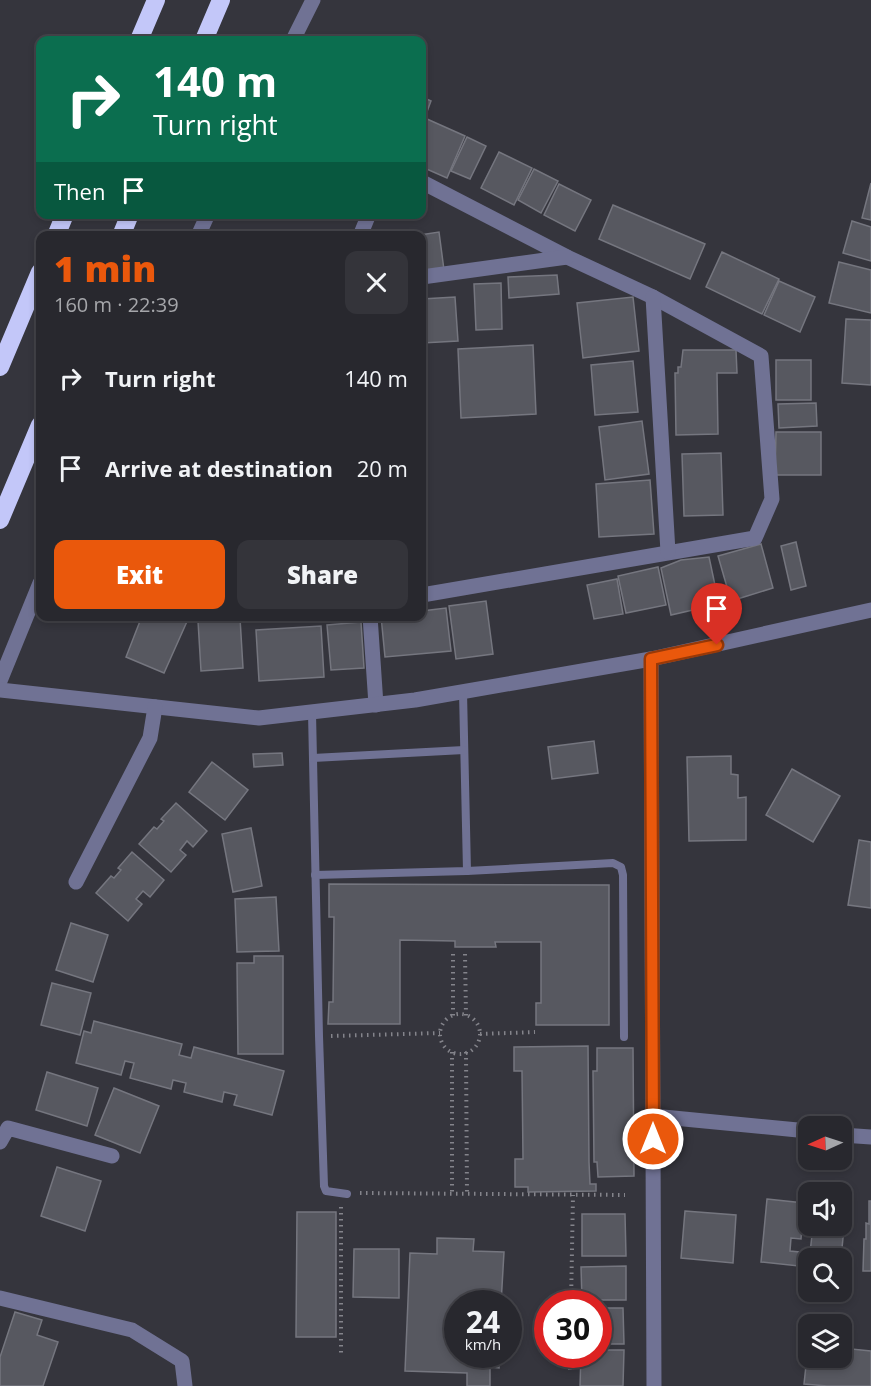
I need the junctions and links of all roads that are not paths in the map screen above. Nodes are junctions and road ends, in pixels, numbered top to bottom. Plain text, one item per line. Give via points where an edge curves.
1 (156, 0) edge
2 (221, 0) edge
3 (313, 0) edge
4 (141, 36) edge
5 (206, 36) edge
6 (295, 36) edge
7 (426, 184) edge
8 (567, 257) junction
9 (426, 276) edge
10 (36, 282) edge
11 (653, 297) junction
12 (0, 367) edge
13 (36, 434) edge
14 (0, 520) edge
15 (668, 552) junction
16 (36, 593) edge
17 (426, 594) edge
18 (871, 610) edge
19 (370, 621) edge
20 (651, 659) junction
21 (0, 681) edge
22 (0, 690) edge
23 (463, 692) junction
24 (376, 705) junction
25 (155, 707) junction
26 (312, 713) junction
27 (464, 750) junction
28 (313, 758) junction
29 (467, 871) junction
30 (315, 875) junction
31 (76, 882) dead end
32 (624, 1037) dead end
33 (653, 1116) junction
34 (798, 1130) edge
35 (852, 1136) edge
36 (871, 1137) edge
37 (0, 1142) edge
38 (112, 1156) dead end
39 (347, 1194) road end
40 (0, 1298) edge
41 (185, 1386) edge
42 (654, 1386) edge

1 - 4 highway
2 - 5 highway
3 - 6 street
7 - 8 street
8 - 9 street
8 - 11 street
10 - 12 highway
11 - 15 street
11 - 15 street via 761,356 772,499 755,538
13 - 14 highway
15 - 17 street
16 - 21 street
18 - 20 street
19 - 24 street
20 - 23 street
20 - 33 street
22 - 25 street
23 - 24 street
23 - 27 lane
24 - 26 street
25 - 26 street via 259,718
25 - 31 street via 150,738
26 - 28 lane
27 - 28 lane
27 - 29 lane
28 - 30 lane
29 - 30 lane
29 - 32 lane via 613,863 621,867
30 - 39 lane via 324,1186 326,1191
33 - 34 street
33 - 42 street
35 - 36 street
37 - 38 street via 8,1128
40 - 41 street via 132,1330 182,1361

